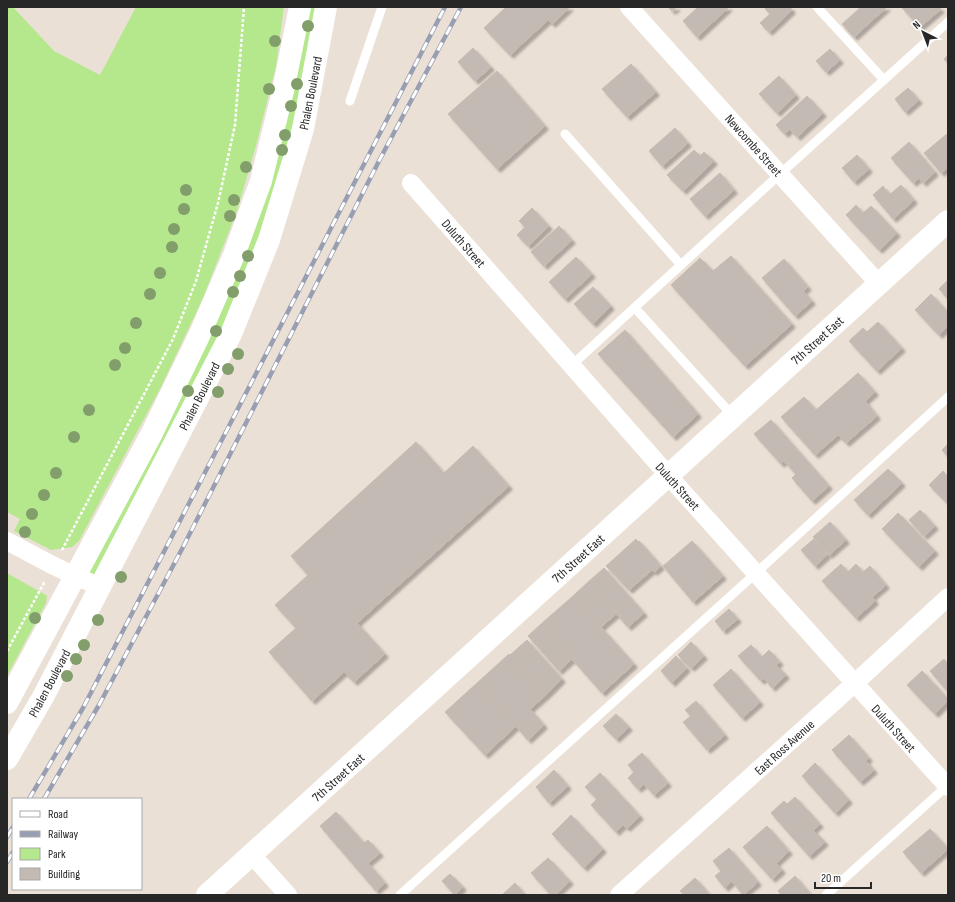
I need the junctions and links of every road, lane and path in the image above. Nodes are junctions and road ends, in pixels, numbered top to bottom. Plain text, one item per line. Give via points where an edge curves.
1 (244, 7) edge
2 (300, 7) edge
3 (326, 7) edge
4 (382, 7) edge
5 (629, 7) edge
6 (817, 7) edge
7 (948, 22) edge
8 (884, 80) junction
9 (350, 101) dead end
10 (565, 134) dead end
11 (780, 174) junction
12 (411, 183) dead end
13 (948, 221) edge
14 (681, 266) junction
15 (879, 284) junction
16 (635, 308) junction
17 (572, 365) junction
18 (948, 397) edge
19 (733, 416) junction
20 (668, 475) junction
21 (7, 541) edge
22 (54, 566) junction
23 (756, 573) junction
24 (75, 576) junction
25 (100, 587) junction
26 (948, 597) edge
27 (7, 650) edge
28 (854, 683) junction
29 (7, 703) edge
30 (7, 759) edge
31 (948, 786) edge
32 (252, 855) junction
33 (207, 895) edge
34 (288, 895) edge
35 (400, 895) edge
36 (619, 895) edge
37 (826, 895) edge

1 - 22 path via 235,125 218,203 196,281 173,339
2 - 24 main road, Phalen Boulevard via 261,181 234,255 199,336 151,435
3 - 25 main road, Phalen Boulevard via 303,129 270,240 231,334
4 - 9 lane
5 - 11 street, Newcombe Street
6 - 8 lane
7 - 8 lane
8 - 11 lane
10 - 14 lane
11 - 14 lane
11 - 15 street, Newcombe Street
12 - 17 street, Duluth Street
13 - 15 main road, 7th Street East
14 - 16 lane
15 - 19 main road, 7th Street East
16 - 17 lane
16 - 19 lane
17 - 20 street, Duluth Street
18 - 23 lane
19 - 20 main road, 7th Street East
20 - 23 street, Duluth Street
20 - 32 main road, 7th Street East
21 - 22 street
22 - 24 street
22 - 27 path
23 - 28 street, Duluth Street
23 - 35 lane
24 - 25 street
24 - 29 main road, Phalen Boulevard
25 - 30 main road, Phalen Boulevard via 43,697
26 - 28 street, East Ross Avenue
28 - 31 street, Duluth Street
28 - 36 street, East Ross Avenue
31 - 37 lane
32 - 33 main road, 7th Street East
32 - 34 street

